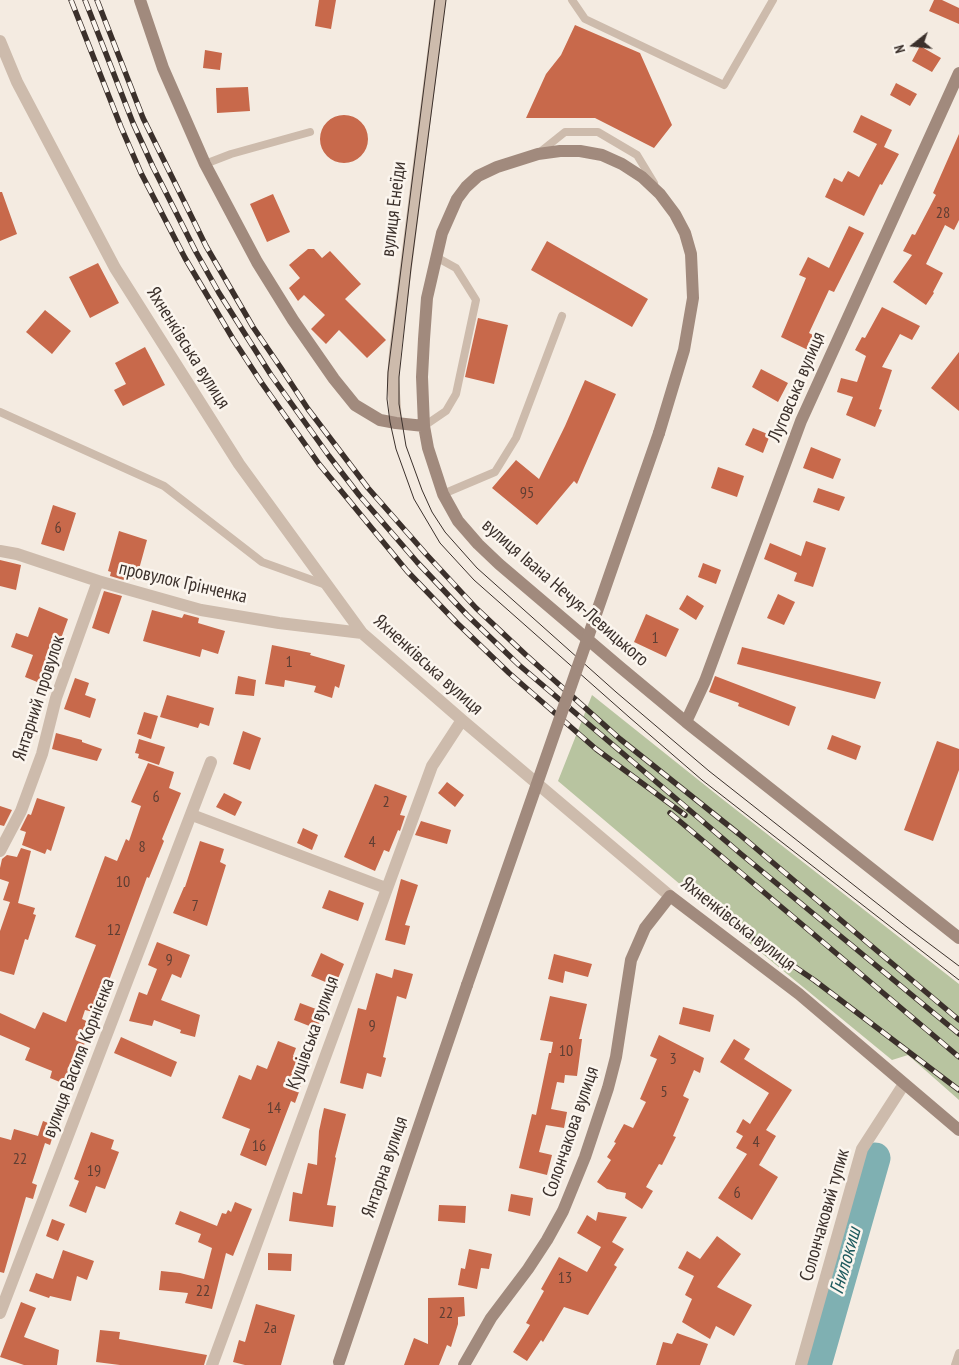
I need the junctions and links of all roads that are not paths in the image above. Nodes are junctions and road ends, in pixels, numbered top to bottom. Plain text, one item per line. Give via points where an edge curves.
1 (140, 0) edge
2 (440, 0) edge
3 (572, 0) edge
4 (773, 0) edge
5 (0, 41) edge
6 (959, 73) edge
7 (310, 132) dead end
8 (538, 154) junction
9 (205, 164) junction
10 (660, 194) junction
11 (436, 257) junction
12 (562, 316) dead end
13 (0, 412) edge
14 (396, 423) junction
15 (424, 426) junction
16 (659, 433) joint
17 (443, 494) junction
18 (0, 551) edge
19 (98, 581) junction
20 (328, 585) junction
21 (362, 633) junction
22 (462, 720) junction
23 (686, 722) junction
24 (211, 762) dead end
25 (192, 815) junction
26 (0, 850) edge
27 (386, 888) junction
28 (670, 896) junction
29 (959, 938) edge
30 (904, 1084) junction
31 (959, 1130) edge
32 (0, 1313) edge
33 (959, 1353) edge
34 (338, 1364) edge
35 (212, 1365) edge
36 (464, 1365) edge
37 (801, 1365) edge
38 (955, 1365) edge

1 - 9 main road via 174,96
2 - 14 street, вулиця Енеїди via 395,353
3 - 4 lane via 585,19 724,85
5 - 20 street, Яхненківська вулиця via 18,82 116,268 239,464
6 - 23 main road, Луговська вулиця via 801,421 705,681
7 - 9 lane
8 - 10 main road, вулиця Івана Нечуя-Левицького via 580,151 602,155 642,177
8 - 10 lane via 565,132 598,132 637,155
8 - 11 main road, вулиця Івана Нечуя-Левицького via 497,167 478,176 466,187 448,215
9 - 14 main road via 257,262 334,379 355,405 380,420
10 - 16 main road, вулиця Івана Нечуя-Левицького via 685,233 691,254 693,298 684,350
11 - 15 main road, вулиця Івана Нечуя-Левицького via 424,339
11 - 15 lane via 456,268 476,300 456,394 446,411
12 - 17 lane via 516,438 495,472
13 - 20 lane via 164,486 262,562
14 - 15 main road
15 - 17 main road, вулиця Івана Нечуя-Левицького
16 - 34 main road, Янтарна вулиця, bridge
17 - 23 main road, вулиця Івана Нечуя-Левицького via 458,521 499,564
18 - 19 street, провулок Грінченка
19 - 21 street, провулок Грінченка via 200,610
19 - 26 street, Янтарний провулок via 56,698 42,754 21,811
20 - 21 street, Яхненківська вулиця
21 - 22 street, Яхненківська вулиця
22 - 27 street, Кущівська вулиця via 432,766
22 - 28 street, Яхненківська вулиця
23 - 29 main road, вулиця Івана Нечуя-Левицького
24 - 25 street, вулиця Василя Корнієнка
25 - 27 street
25 - 32 street, вулиця Василя Корнієнка
27 - 35 street, Кущівська вулиця
28 - 30 main road, Яхненківська вулиця via 798,994
28 - 36 main road, Солончакова вулиця via 645,928 631,960 612,1073 563,1211 528,1269 491,1318
30 - 31 main road, Яхненківська вулиця
30 - 37 street, Солончаковий тупик via 862,1149
33 - 38 lane

